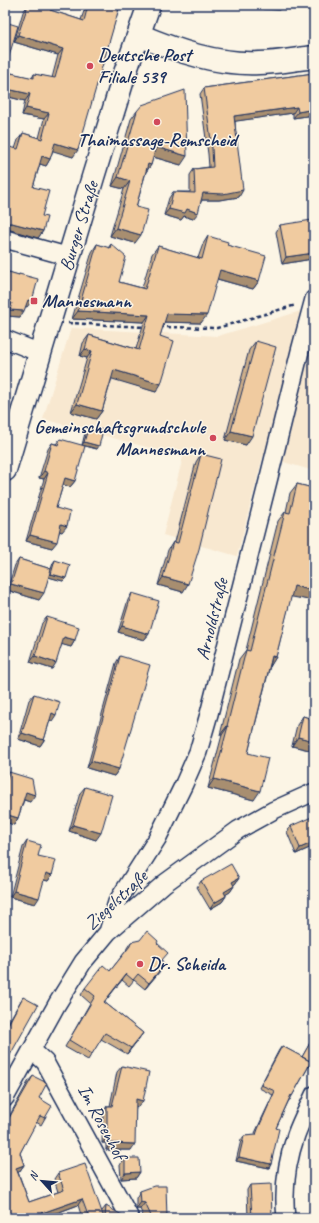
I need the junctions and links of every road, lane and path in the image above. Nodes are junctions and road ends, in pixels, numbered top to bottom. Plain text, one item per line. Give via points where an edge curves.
1 (149, 5) edge
2 (139, 35) junction
3 (314, 57) edge
4 (5, 239) edge
5 (70, 257) junction
6 (314, 299) edge
7 (49, 322) junction
8 (148, 327) edge
9 (156, 327) edge
10 (5, 339) edge
11 (40, 353) junction
12 (5, 470) edge
13 (314, 792) edge
14 (108, 932) junction
15 (32, 1050) junction
16 (314, 1095) edge
17 (5, 1098) edge
18 (130, 1218) edge
19 (286, 1218) edge

1 - 2 main road, Burger Straße
2 - 3 main road via 201,57 238,63
2 - 5 main road, Burger Straße
4 - 5 street
5 - 7 main road, Burger Straße
6 - 9 path via 217,328
6 - 14 street, Arnoldstraße via 198,752 157,839 117,902
7 - 8 path
7 - 11 main road, Burger Straße
10 - 11 street
11 - 12 main road, Burger Straße
13 - 14 street, Ziegelstraße via 238,830 165,883
14 - 15 street, Ziegelstraße via 83,962
15 - 17 street, Ziegelstraße
15 - 18 street, Im Rosenhof via 45,1062
16 - 19 street via 296,1135 291,1154 285,1198

